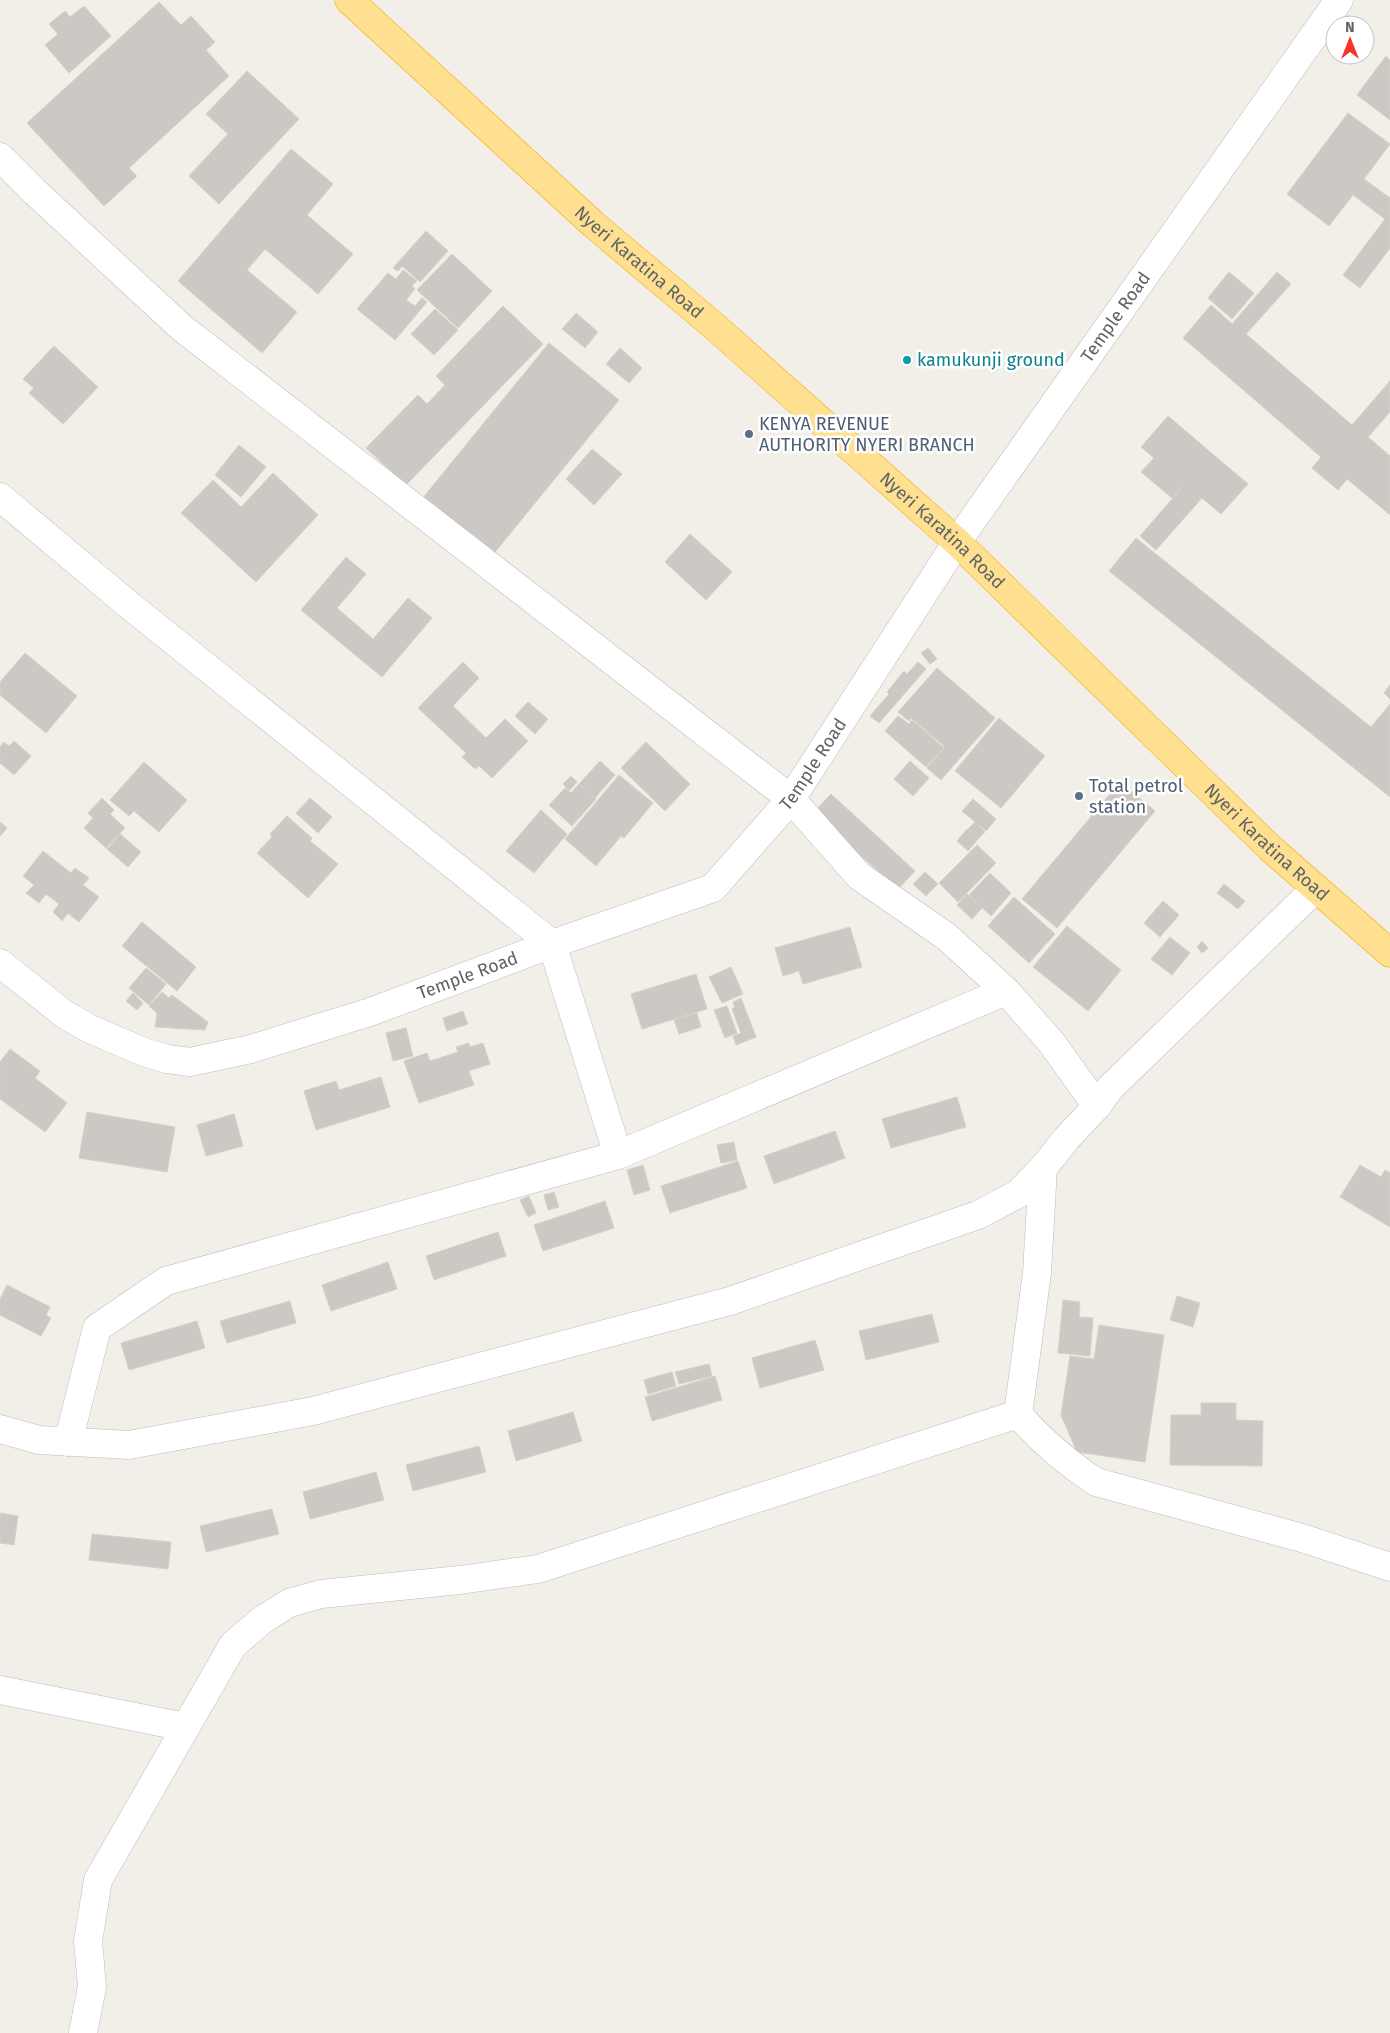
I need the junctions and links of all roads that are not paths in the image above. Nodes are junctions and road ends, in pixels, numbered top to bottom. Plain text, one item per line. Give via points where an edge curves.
1 (1339, 0) edge
2 (359, 3) edge
3 (0, 157) edge
4 (0, 497) edge
5 (957, 542) junction
6 (791, 799) junction
7 (1315, 890) junction
8 (552, 944) junction
9 (1390, 953) edge
10 (0, 963) edge
11 (1006, 991) junction
12 (1097, 1106) junction
13 (618, 1155) junction
14 (1043, 1168) junction
15 (1018, 1414) junction
16 (0, 1428) edge
17 (68, 1442) junction
18 (1390, 1567) edge
19 (0, 1690) edge
20 (185, 1727) junction
21 (83, 2033) edge

1 - 5 street, Temple Road
2 - 5 highway, Nyeri Karatina Road via 593,224 714,326
3 - 6 street via 182,328
4 - 8 street via 129,605
5 - 6 street, Temple Road
5 - 7 highway, Nyeri Karatina Road
6 - 8 street, Temple Road via 713,888
6 - 11 street via 859,876 947,937
7 - 9 highway, Nyeri Karatina Road
7 - 12 street via 1110,1088
8 - 10 street, Temple Road via 370,1012 251,1049 190,1062 144,1052 90,1029 64,1014
8 - 13 street
11 - 12 street via 1051,1042
11 - 13 street
12 - 14 street
13 - 17 street via 166,1281 97,1328
14 - 15 street via 1037,1274
14 - 17 street via 1018,1194 978,1215 730,1301 313,1411 129,1445
15 - 18 street via 1045,1444 1096,1482 1302,1538
15 - 20 street via 538,1569 320,1594 289,1603 233,1645
16 - 17 street via 38,1440
19 - 20 street
20 - 21 street via 98,1880 88,1941 92,1987

